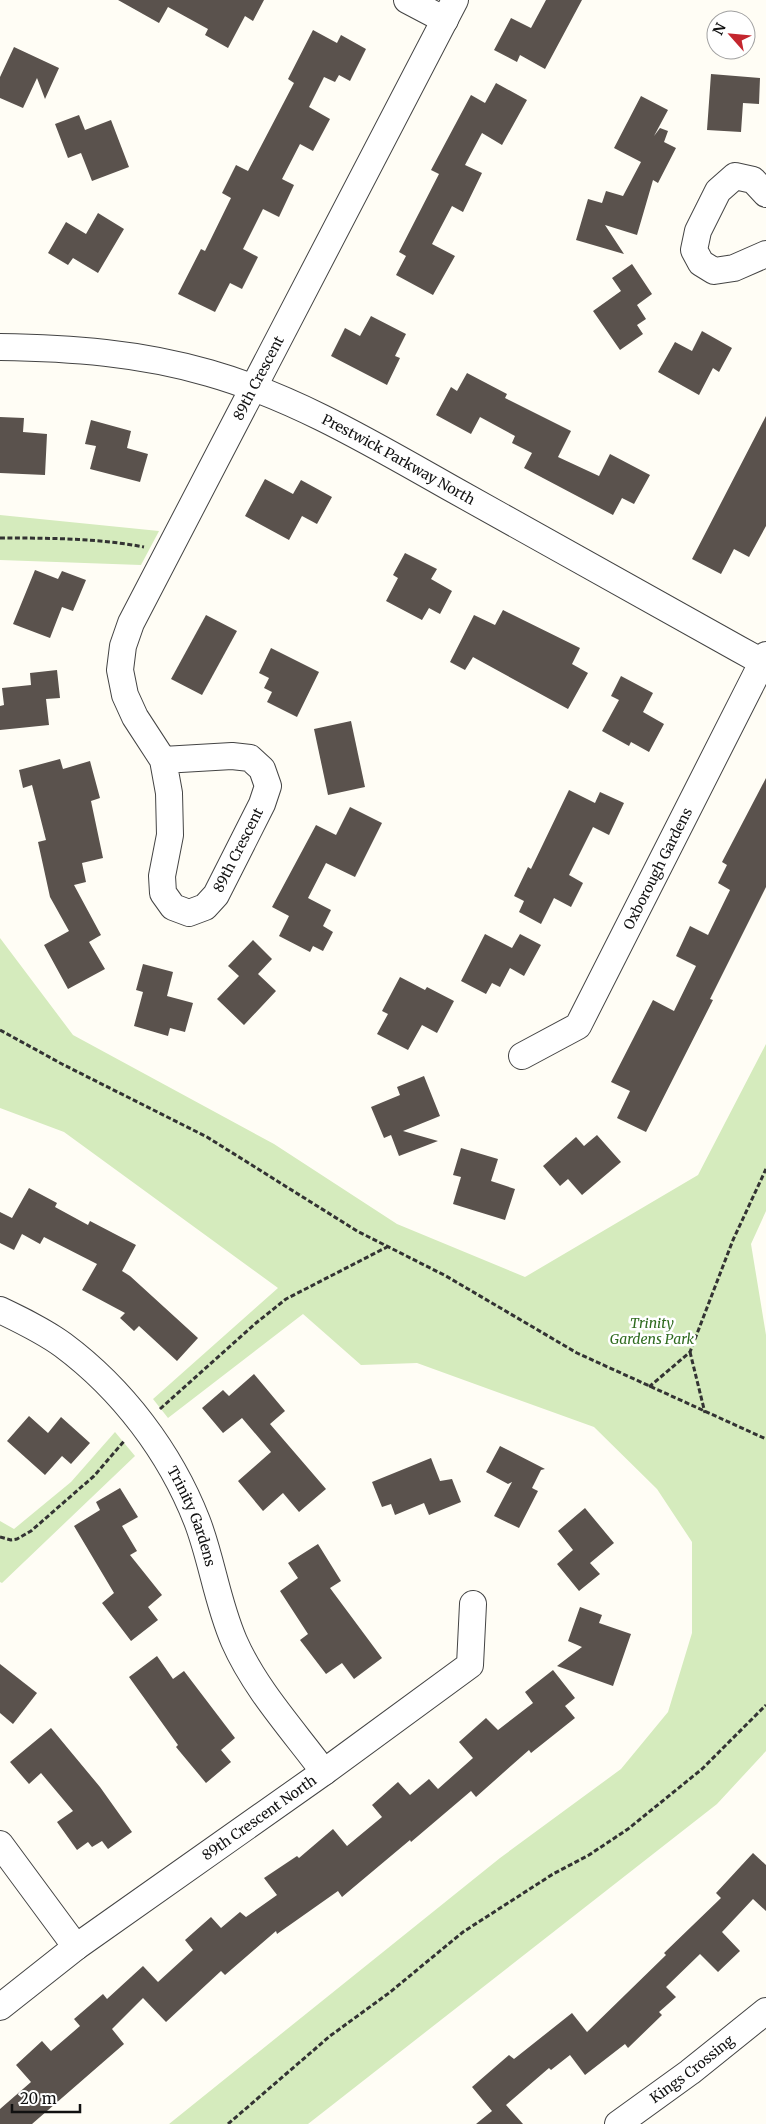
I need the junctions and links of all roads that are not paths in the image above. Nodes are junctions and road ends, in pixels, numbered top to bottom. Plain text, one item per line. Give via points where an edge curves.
1 (407, 0) edge
2 (450, 10) edge
3 (766, 194) edge
4 (766, 254) edge
5 (0, 347) edge
6 (253, 387) junction
7 (765, 660) edge
8 (163, 760) junction
9 (522, 1056) dead end
10 (0, 1310) edge
11 (473, 1604) dead end
12 (324, 1772) junction
13 (0, 1844) edge
14 (76, 1948) junction
15 (0, 2007) edge
16 (764, 2018) edge
17 (618, 2124) edge

1 - 2 street
2 - 6 street, 89th Crescent
3 - 4 street via 753,180 735,176 718,190 698,231 694,250 701,263 714,271 734,268
5 - 6 street, Prestwick Parkway North via 64,348 134,355
6 - 7 street, Prestwick Parkway North via 302,407 370,442
6 - 8 street, 89th Crescent via 131,623 123,646 120,670 125,695
7 - 9 street, Oxborough Gardens via 578,1026
8 - 8 street, 89th Crescent via 250,758 262,769 268,786 216,895 205,907 189,913 173,907 163,893 162,876 170,835 169,793
10 - 12 street, Trinity Gardens via 63,1345 95,1373 148,1432 176,1477 197,1522 234,1642 255,1680
11 - 12 street, 89th Crescent North via 470,1665
12 - 14 street, 89th Crescent North
13 - 14 street
14 - 15 street, 89th Crescent North
16 - 17 street, Kings Crossing

